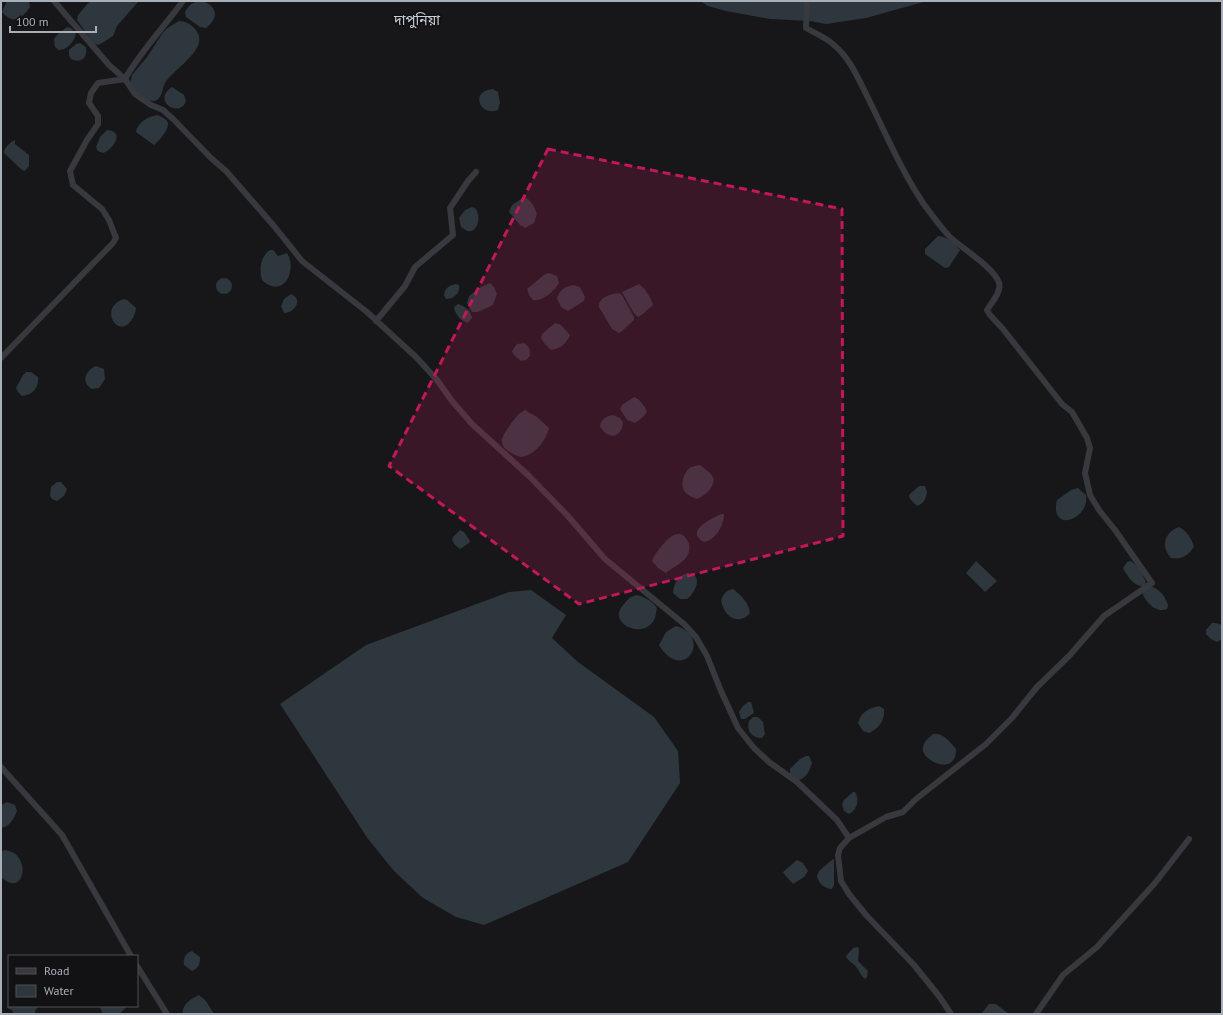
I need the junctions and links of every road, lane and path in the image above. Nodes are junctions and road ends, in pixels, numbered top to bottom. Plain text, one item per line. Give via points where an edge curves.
1 (54, 1) edge
2 (183, 1) edge
3 (807, 1) edge
4 (125, 80) junction
5 (476, 172) dead end
6 (376, 321) junction
7 (1, 358) edge
8 (1, 767) edge
9 (849, 838) junction
10 (1189, 839) dead end
11 (130, 955) edge
12 (138, 968) edge
13 (167, 1014) edge
14 (951, 1014) edge
15 (1036, 1014) edge

1 - 4 street
2 - 4 street via 132,66
3 - 9 street via 806,28 834,44 848,60 901,168 932,216 997,279 1000,285 998,292 987,310 1080,424 1090,448 1085,473 1090,495 1152,583 1104,616 986,744 903,812 886,817
4 - 6 street via 135,94 174,119 226,171 302,261
4 - 7 street via 98,83 94,87 89,103 98,116 98,124 70,170 73,185 102,209 116,238
5 - 6 street via 450,208 453,235 415,267 405,286
6 - 9 street via 417,358 472,424 529,476 605,559 684,624 696,637 707,656 738,728 754,748 797,782 837,820
8 - 11 street via 62,835
9 - 14 street via 840,848 838,855 841,881 866,915 919,971
10 - 15 street via 1155,883 1096,946 1063,975
12 - 13 street

